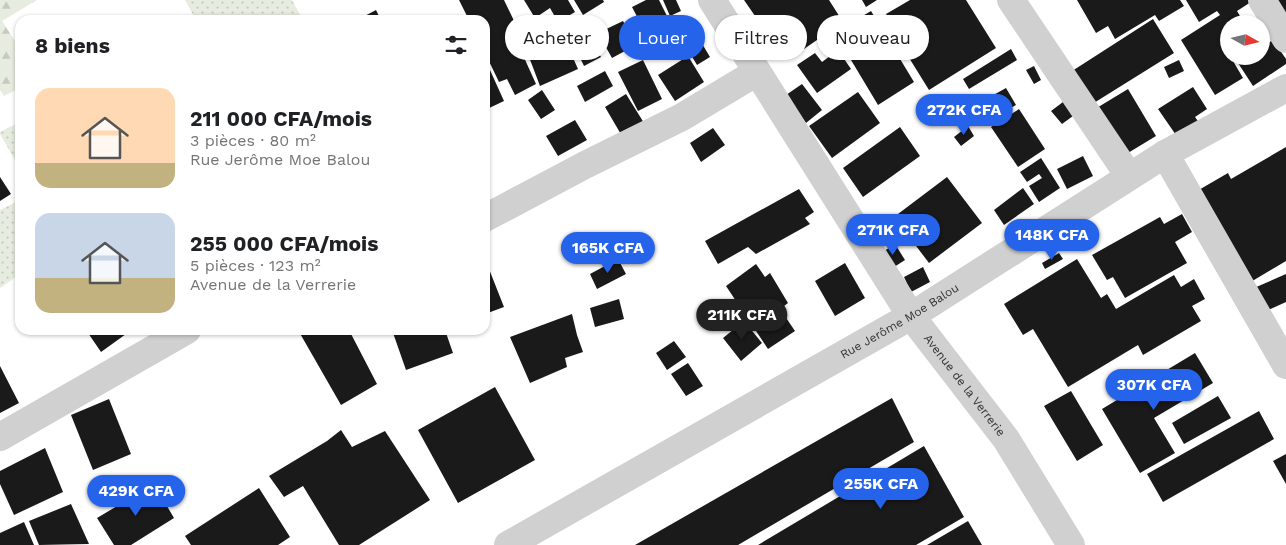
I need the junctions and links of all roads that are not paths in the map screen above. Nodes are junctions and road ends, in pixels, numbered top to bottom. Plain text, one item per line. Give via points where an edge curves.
1 (712, 0) edge
2 (1011, 0) edge
3 (1262, 0) edge
4 (1286, 38) edge
5 (757, 72) junction
6 (1286, 88) edge
7 (1165, 154) junction
8 (1129, 176) junction
9 (490, 215) edge
10 (911, 316) junction
11 (178, 335) edge
12 (1286, 365) edge
13 (0, 437) edge
14 (508, 545) edge
15 (1071, 545) edge

1 - 5 street, Avenue de la Verrerie
2 - 8 street
3 - 4 street
5 - 9 street via 682,117
5 - 10 street, Avenue de la Verrerie
6 - 7 street, Rue Jerôme Moe Balou
7 - 8 street, Rue Jerôme Moe Balou
7 - 12 street
8 - 10 street, Rue Jerôme Moe Balou
10 - 14 street, Rue Jerôme Moe Balou
10 - 15 street, Avenue de la Verrerie via 1006,439
11 - 13 street

